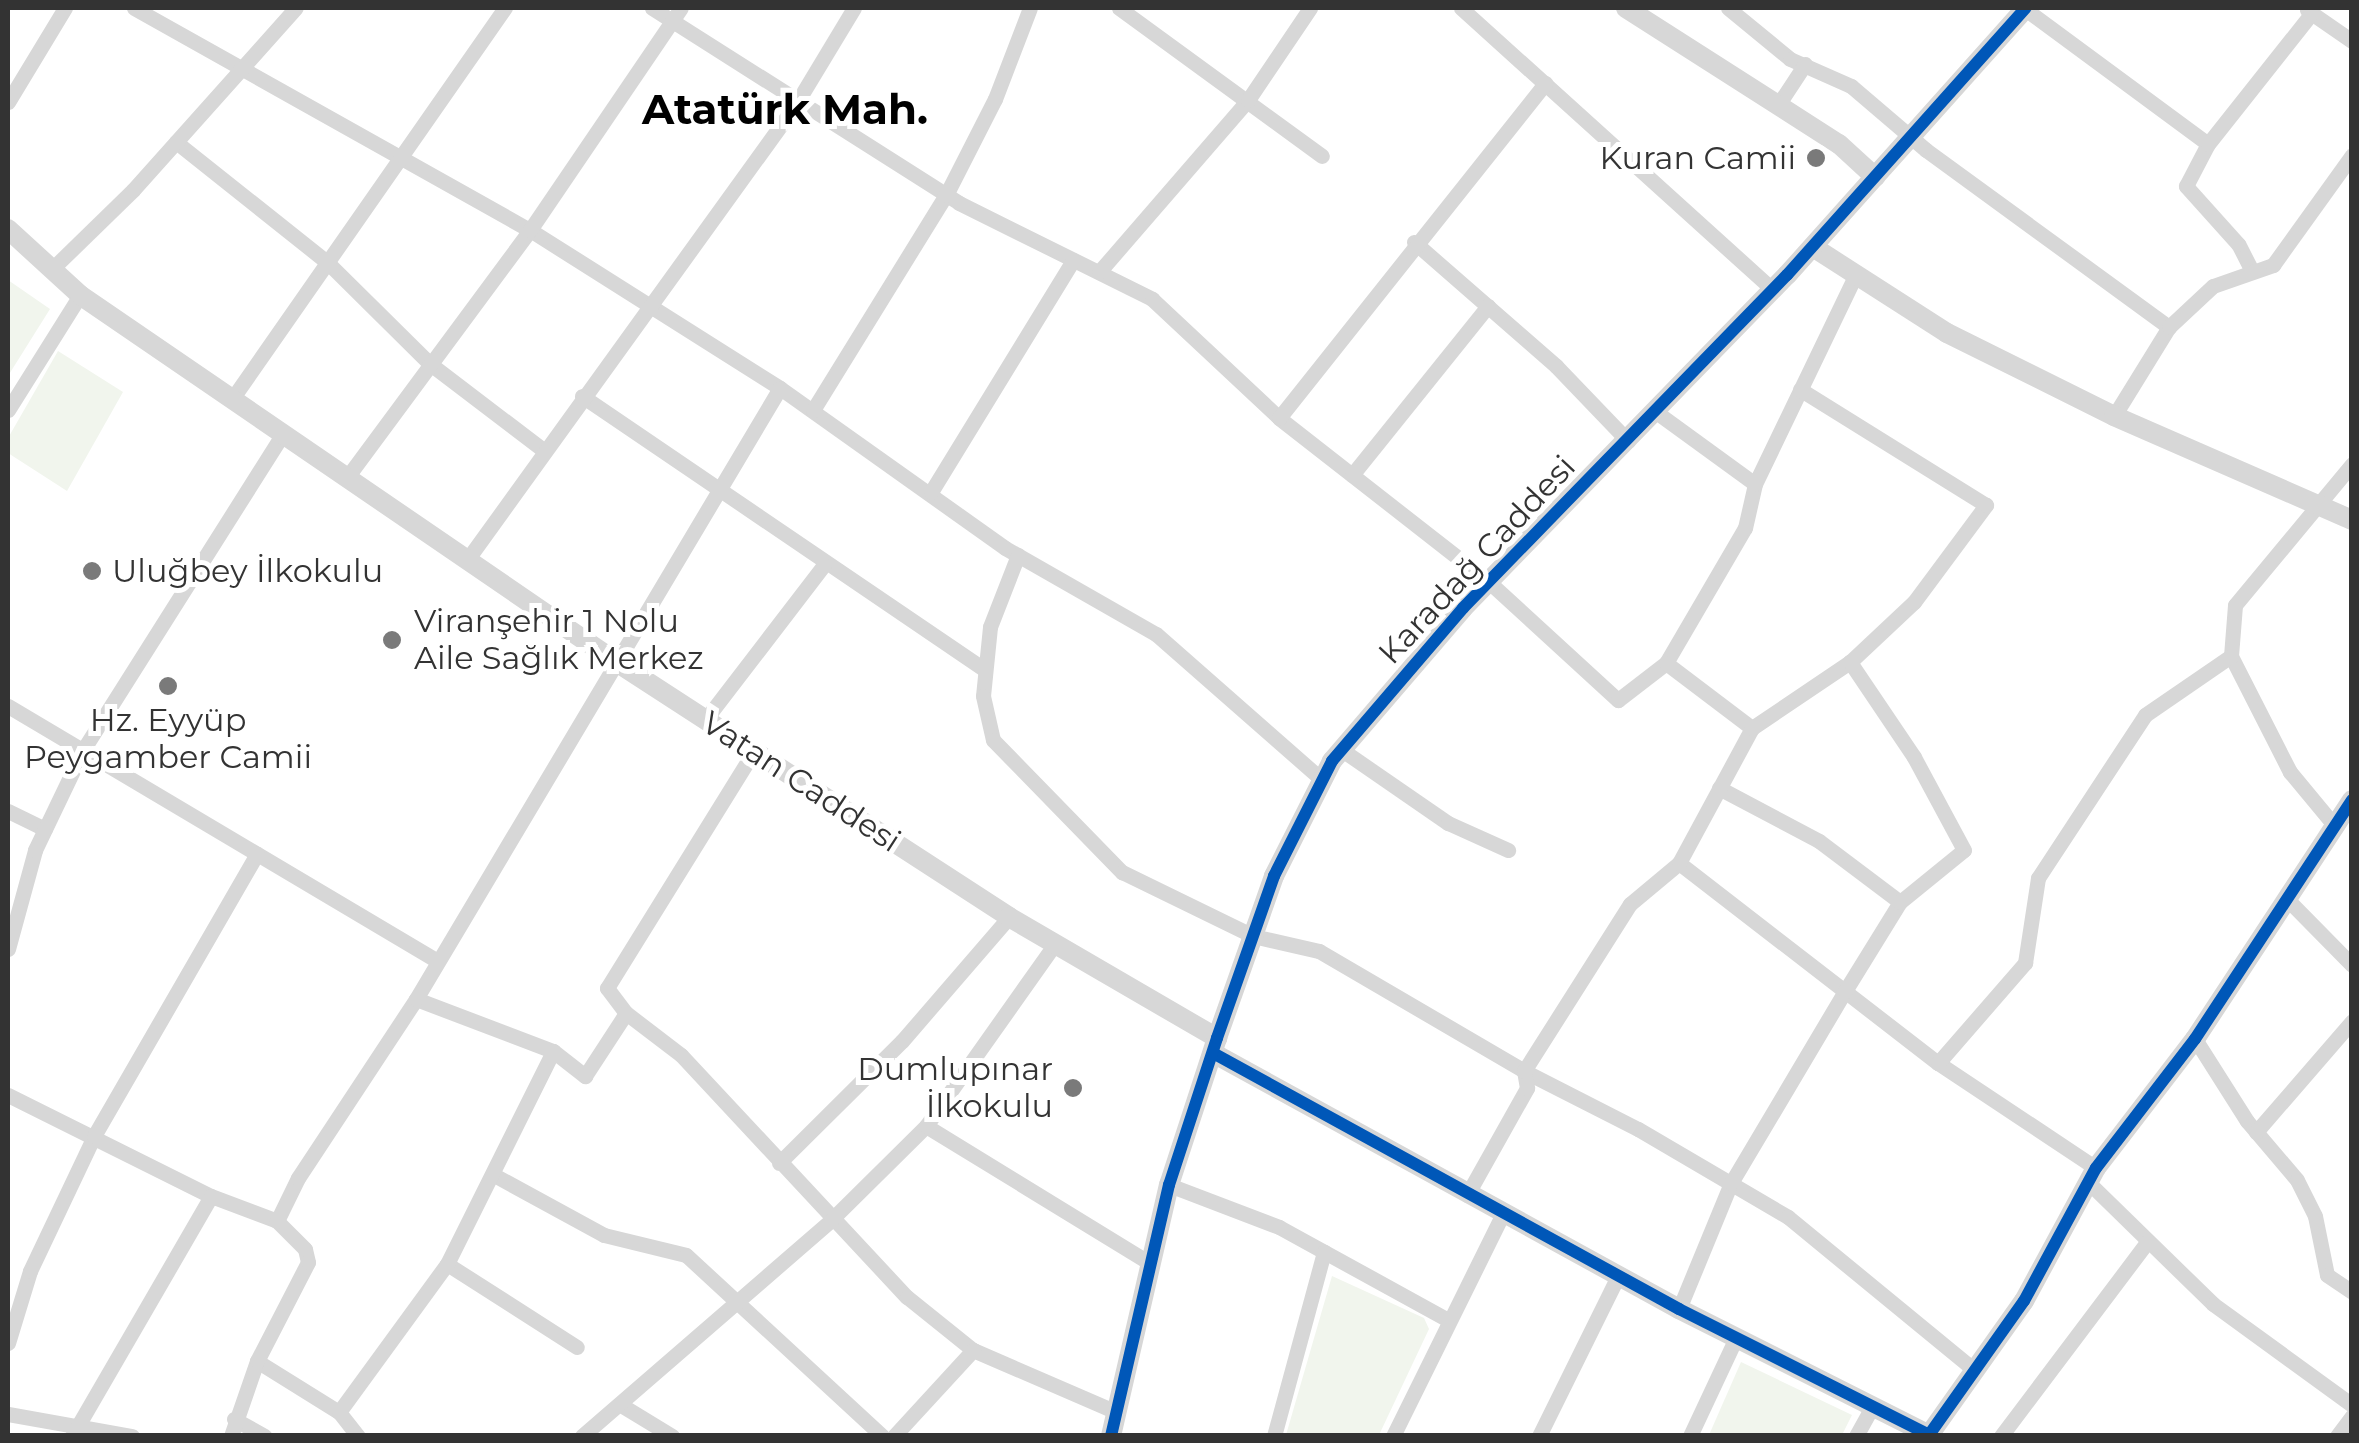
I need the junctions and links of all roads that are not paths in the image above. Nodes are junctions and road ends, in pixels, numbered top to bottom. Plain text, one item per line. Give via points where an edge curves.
1 (65, 8) edge
2 (134, 8) edge
3 (296, 8) edge
4 (505, 8) edge
5 (652, 8) edge
6 (854, 8) edge
7 (1030, 8) edge
8 (1119, 8) edge
9 (1310, 8) edge
10 (1461, 8) edge
11 (1626, 8) edge
12 (1728, 8) edge
13 (2026, 8) edge
14 (2308, 11) edge
15 (676, 14) edge
16 (2352, 41) edge
17 (1805, 64) junction
18 (244, 68) junction
19 (14, 78) edge
20 (1545, 82) junction
21 (1248, 100) junction
22 (8, 102) edge
23 (796, 104) junction
24 (1778, 105) junction
25 (1913, 132) junction
26 (176, 142) junction
27 (2208, 144) junction
28 (2352, 155) edge
29 (1322, 156) dead end
30 (402, 158) junction
31 (1875, 177) junction
32 (946, 194) junction
33 (8, 229) edge
34 (530, 230) junction
35 (1414, 242) junction
36 (1813, 246) junction
37 (1073, 260) junction
38 (328, 263) junction
39 (52, 268) junction
40 (2252, 271) junction
41 (1099, 272) junction
42 (1856, 274) junction
43 (1773, 290) junction
44 (80, 295) junction
45 (654, 306) junction
46 (1488, 306) junction
47 (2169, 328) junction
48 (430, 363) junction
49 (780, 388) junction
50 (1800, 390) junction
51 (582, 396) junction
52 (232, 398) junction
53 (8, 410) edge
54 (813, 410) junction
55 (1656, 412) junction
56 (2114, 416) junction
57 (1279, 418) junction
58 (283, 434) junction
59 (1628, 441) junction
60 (542, 450) junction
61 (2352, 464) edge
62 (1352, 475) junction
63 (348, 476) junction
64 (1755, 484) junction
65 (930, 492) junction
66 (720, 493) junction
67 (2318, 508) junction
68 (2352, 520) edge
69 (1018, 555) junction
70 (467, 560) junction
71 (824, 565) junction
72 (1489, 582) junction
73 (2231, 656) junction
74 (615, 661) junction
75 (1666, 662) junction
76 (1850, 662) junction
77 (986, 670) junction
78 (8, 706) edge
79 (706, 720) junction
80 (1752, 728) junction
81 (82, 750) junction
82 (1342, 750) junction
83 (754, 752) junction
84 (1322, 780) junction
85 (1719, 788) junction
86 (2352, 800) edge
87 (8, 811) edge
88 (2334, 825) junction
89 (46, 829) junction
90 (1508, 850) dead end
91 (257, 854) junction
92 (1678, 863) junction
93 (2285, 897) junction
94 (1900, 902) junction
95 (1009, 917) junction
96 (1253, 936) junction
97 (1055, 944) junction
98 (8, 949) edge
99 (438, 961) junction
100 (2352, 965) edge
101 (1844, 990) junction
102 (416, 999) junction
103 (626, 1012) junction
104 (2352, 1021) edge
105 (2195, 1040) junction
106 (1215, 1046) junction
107 (553, 1052) junction
108 (1938, 1062) junction
109 (1524, 1071) junction
110 (8, 1095) edge
111 (926, 1126) junction
112 (2256, 1132) junction
113 (94, 1136) junction
114 (778, 1163) junction
115 (494, 1175) junction
116 (2092, 1175) junction
117 (1731, 1183) junction
118 (1170, 1185) junction
119 (1467, 1195) junction
120 (211, 1196) junction
121 (1503, 1213) junction
122 (830, 1220) junction
123 (277, 1221) junction
124 (2148, 1241) junction
125 (1324, 1252) junction
126 (1150, 1263) junction
127 (447, 1264) junction
128 (1618, 1276) junction
129 (2352, 1292) edge
130 (737, 1298) junction
131 (1678, 1309) junction
132 (1448, 1320) junction
133 (1736, 1338) junction
134 (8, 1344) edge
135 (577, 1347) dead end
136 (973, 1350) junction
137 (257, 1361) junction
138 (1972, 1368) junction
139 (620, 1404) junction
140 (2352, 1405) edge
141 (1872, 1406) junction
142 (1114, 1410) junction
143 (339, 1412) junction
144 (8, 1414) edge
145 (2352, 1416) edge
146 (233, 1427) edge
147 (74, 1431) edge
148 (132, 1436) edge
149 (265, 1436) edge
150 (358, 1436) edge
151 (582, 1436) edge
152 (672, 1436) edge
153 (882, 1436) edge
154 (894, 1436) edge
155 (1111, 1436) edge
156 (1274, 1436) edge
157 (1394, 1436) edge
158 (1539, 1436) edge
159 (1690, 1436) edge
160 (1856, 1436) edge
161 (2001, 1436) edge
162 (2337, 1436) edge

1 - 19 street
2 - 18 street
3 - 18 street
4 - 30 street
5 - 15 street
6 - 23 street
7 - 32 street via 994,100
8 - 21 street
9 - 21 street
10 - 20 street
11 - 24 street
12 - 17 street via 1766,43
13 - 25 street, Karadağ Caddesi
13 - 27 street
14 - 16 street
14 - 27 street
15 - 23 street
15 - 34 street
17 - 24 street
17 - 25 street via 1851,86
18 - 26 street
18 - 30 street
19 - 22 street
20 - 35 street
20 - 43 street
21 - 29 street
21 - 41 street
23 - 32 street
23 - 45 street
24 - 31 street
25 - 31 street, Karadağ Caddesi
25 - 47 street via 1956,172
26 - 38 street
26 - 39 street
27 - 40 street via 2186,186 2238,244
28 - 40 street via 2273,265
30 - 34 street
30 - 38 street
31 - 36 street, Karadağ Caddesi
32 - 37 street
32 - 54 street
33 - 39 street, Vatan Caddesi
34 - 45 street
34 - 48 street
35 - 46 street
35 - 57 street
36 - 42 street
36 - 43 street, Karadağ Caddesi
37 - 41 street
37 - 65 street
38 - 48 street
38 - 52 street
39 - 44 street, Vatan Caddesi
40 - 47 street via 2212,286
41 - 57 street via 1152,299
42 - 50 street
42 - 56 street via 1947,333
43 - 55 street, Karadağ Caddesi
44 - 52 street, Vatan Caddesi
44 - 53 street
45 - 49 street
45 - 51 street
46 - 59 street
46 - 62 street
47 - 56 street
48 - 60 street
48 - 63 street
49 - 54 street
49 - 66 street
50 - 64 street
50 - 76 street via 1986,504 1914,602
51 - 60 street
51 - 66 street
52 - 58 street, Vatan Caddesi
54 - 65 street
55 - 59 street, Karadağ Caddesi
55 - 64 street
56 - 67 street
57 - 62 street
58 - 63 street, Vatan Caddesi
58 - 81 street
59 - 72 street, Karadağ Caddesi
60 - 70 street
61 - 67 street
62 - 72 street
63 - 70 street, Vatan Caddesi
64 - 75 street via 1745,528
65 - 69 street
66 - 71 street
66 - 74 street
67 - 68 street
67 - 73 street via 2235,605
69 - 77 street via 990,627
69 - 84 street via 1156,634
70 - 74 street, Vatan Caddesi
71 - 77 street
71 - 79 street
72 - 75 street via 1618,700
72 - 82 street, Karadağ Caddesi
73 - 88 street via 2290,772
73 - 108 street via 2145,714 2038,878 2024,962
74 - 79 street, Vatan Caddesi
74 - 99 street
75 - 80 street
76 - 80 street
76 - 94 street via 1914,757 1964,850
77 - 96 street via 983,696 994,740 1110,861
78 - 81 street
79 - 83 street, Vatan Caddesi
80 - 85 street
81 - 89 street
81 - 91 street
82 - 84 street, Karadağ Caddesi
82 - 90 street via 1448,823
83 - 95 street, Vatan Caddesi
83 - 103 street via 607,988
84 - 96 street, Karadağ Caddesi via 1274,876
85 - 92 street
85 - 94 street via 1820,842
86 - 88 street
87 - 89 street
88 - 93 street
89 - 98 street
91 - 99 street
91 - 113 street
92 - 101 street
92 - 109 street via 1630,904
93 - 100 street
93 - 105 street
94 - 101 street
95 - 97 street, Vatan Caddesi
95 - 114 street via 902,1041
96 - 106 street, Karadağ Caddesi
96 - 109 street via 1319,951
97 - 106 street, Vatan Caddesi
97 - 111 street
99 - 102 street
101 - 108 street
101 - 117 street
102 - 107 street
102 - 123 street
103 - 107 street via 585,1076
103 - 114 street via 682,1055
104 - 112 street
105 - 112 street
105 - 116 street
106 - 118 street, Karadağ Caddesi
106 - 119 street, Vatan Caddesi
107 - 115 street
108 - 116 street
109 - 117 street
109 - 119 street via 1528,1088
110 - 113 street
111 - 122 street
111 - 126 street
112 - 129 street via 2297,1180 2315,1216 2327,1275
113 - 120 street
113 - 134 street via 30,1271
114 - 122 street
115 - 127 street
115 - 130 street via 604,1235 686,1255
116 - 124 street
116 - 138 street via 2024,1301
117 - 131 street
117 - 138 street via 1788,1217
118 - 125 street
118 - 126 street, Karadağ Caddesi
119 - 121 street, Vatan Caddesi
120 - 123 street
120 - 147 street
121 - 128 street, Vatan Caddesi
121 - 132 street
122 - 130 street
122 - 136 street
123 - 137 street via 306,1249 308,1262
124 - 140 street via 2213,1304
124 - 161 street
125 - 132 street
125 - 156 street
126 - 142 street, Karadağ Caddesi
127 - 135 street
127 - 143 street
128 - 131 street, Vatan Caddesi
128 - 158 street
130 - 139 street
130 - 153 street
131 - 133 street, Vatan Caddesi
132 - 157 street
133 - 141 street, Vatan Caddesi
133 - 159 street
136 - 142 street
136 - 154 street
137 - 143 street
137 - 146 street
138 - 141 street, Vatan Caddesi via 1929,1436
139 - 151 street
139 - 152 street
141 - 160 street
142 - 155 street, Karadağ Caddesi
143 - 150 street
144 - 147 street
145 - 162 street
146 - 149 street
147 - 148 street

